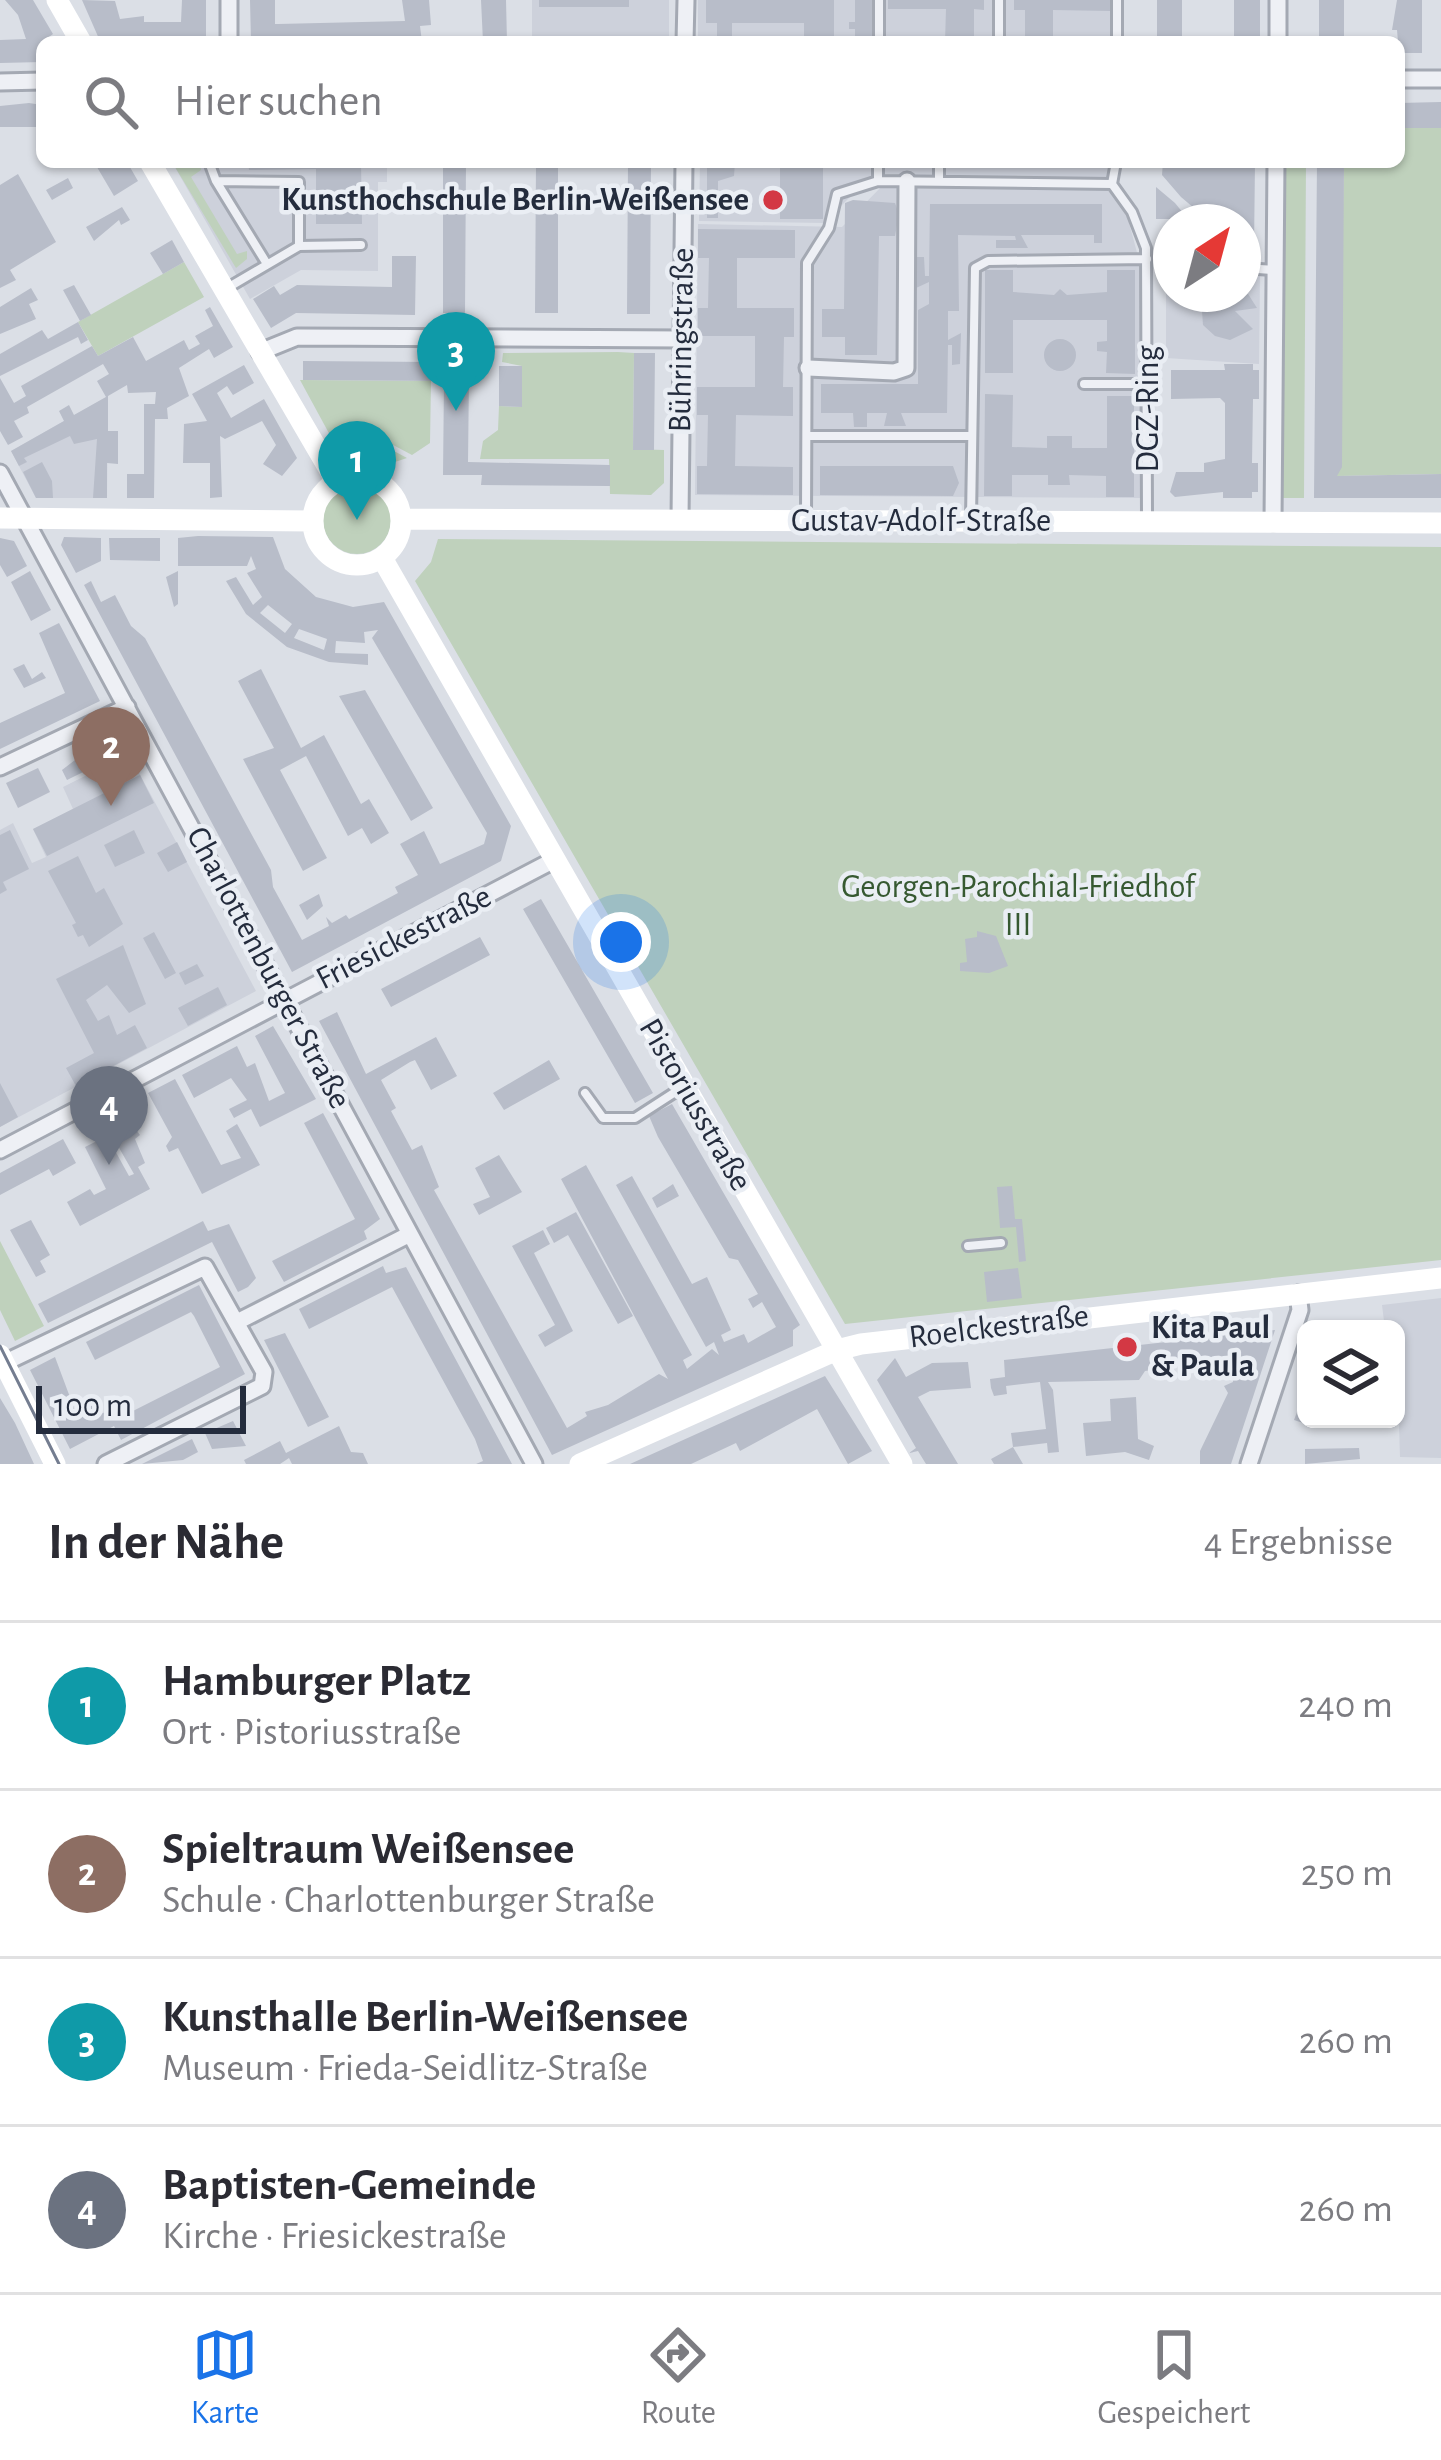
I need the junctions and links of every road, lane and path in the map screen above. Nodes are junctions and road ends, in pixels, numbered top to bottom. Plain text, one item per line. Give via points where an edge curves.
1 (57, 0) edge
2 (229, 0) edge
3 (686, 0) edge
4 (879, 0) edge
5 (999, 0) edge
6 (1117, 0) edge
7 (1278, 0) edge
8 (78, 36) edge
9 (229, 36) edge
10 (686, 36) edge
11 (879, 36) edge
12 (999, 36) edge
13 (1117, 36) edge
14 (1278, 36) edge
15 (1405, 79) edge
16 (1441, 79) edge
17 (36, 81) edge
18 (0, 82) edge
19 (154, 168) edge
20 (211, 168) edge
21 (684, 168) edge
22 (878, 168) edge
23 (939, 168) edge
24 (1058, 168) edge
25 (1115, 168) edge
26 (1276, 168) edge
27 (1058, 179) junction
28 (939, 180) junction
29 (216, 181) junction
30 (878, 181) junction
31 (907, 181) junction
32 (1112, 184) junction
33 (361, 245) dead end
34 (299, 246) junction
35 (1147, 259) junction
36 (267, 264) junction
37 (1261, 269) edge
38 (1274, 270) junction
39 (223, 291) junction
40 (682, 339) junction
41 (260, 352) junction
42 (808, 368) junction
43 (1084, 384) dead end
44 (1149, 384) junction
45 (807, 436) junction
46 (970, 436) junction
47 (0, 473) edge
48 (336, 482) junction
49 (0, 518) edge
50 (25, 518) junction
51 (401, 519) junction
52 (680, 519) junction
53 (806, 520) junction
54 (312, 521) junction
55 (971, 521) junction
56 (1147, 522) junction
57 (1273, 522) junction
58 (1441, 523) edge
59 (382, 558) junction
60 (127, 706) junction
61 (0, 767) edge
62 (554, 860) junction
63 (286, 999) junction
64 (684, 1086) junction
65 (585, 1093) dead end
66 (0, 1150) edge
67 (410, 1234) junction
68 (1001, 1243) dead end
69 (968, 1246) dead end
70 (1441, 1278) edge
71 (1298, 1294) junction
72 (237, 1322) junction
73 (837, 1350) junction
74 (2, 1359) edge
75 (593, 1462) edge
76 (56, 1464) edge
77 (106, 1464) edge
78 (534, 1464) edge
79 (902, 1464) edge
80 (1249, 1464) edge

1 - 8 street
2 - 9 street
3 - 10 street
4 - 11 lane
5 - 12 lane
6 - 13 lane
7 - 14 street
15 - 16 street
17 - 18 street
19 - 39 street
20 - 29 lane
21 - 40 street, Bühringstraße
22 - 30 lane
23 - 28 lane
24 - 27 lane
25 - 32 lane
26 - 38 street
27 - 28 lane
27 - 32 lane
28 - 31 lane
29 - 34 lane via 299,182
29 - 36 lane
30 - 31 lane
30 - 42 lane via 837,194 806,263
31 - 42 street via 906,368
32 - 35 lane, DGZ-Ring via 1132,212
33 - 34 lane
34 - 36 lane
35 - 44 lane, DGZ-Ring
35 - 46 lane via 988,260 975,268
36 - 39 lane
37 - 38 lane
38 - 57 street
39 - 41 street
40 - 41 street via 297,337
40 - 52 street, Bühringstraße
41 - 48 street
42 - 45 lane
43 - 44 lane
44 - 56 lane, DGZ-Ring
45 - 46 lane
45 - 53 lane
46 - 55 lane
47 - 50 street, Charlottenburger Straße
48 - 51 street via 378,482 398,502
48 - 54 street via 316,502
49 - 50 street
50 - 54 street
50 - 60 street, Charlottenburger Straße
51 - 52 street, Gustav-Adolf-Straße
51 - 59 street
52 - 53 street, Gustav-Adolf-Straße
53 - 55 street, Gustav-Adolf-Straße
54 - 59 street via 319,544 340,562
55 - 56 street, Gustav-Adolf-Straße
56 - 57 street, Gustav-Adolf-Straße
57 - 58 street, Gustav-Adolf-Straße
59 - 62 street, Pistoriusstraße
60 - 61 street
60 - 63 street, Charlottenburger Straße
62 - 63 street, Friesickestraße
62 - 64 street, Pistoriusstraße
63 - 66 street, Friesickestraße
63 - 67 street, Charlottenburger Straße
64 - 65 lane via 622,1122 603,1118
64 - 73 street, Pistoriusstraße
67 - 72 street
67 - 78 street, Charlottenburger Straße
68 - 69 lane
70 - 71 street, Roelckestraße
71 - 73 street, Roelckestraße
71 - 80 street via 1300,1310
72 - 74 street via 210,1273 198,1268
72 - 77 street via 264,1372 262,1386
73 - 75 street, Roelckestraße
73 - 79 street, Pistoriusstraße
74 - 76 street

